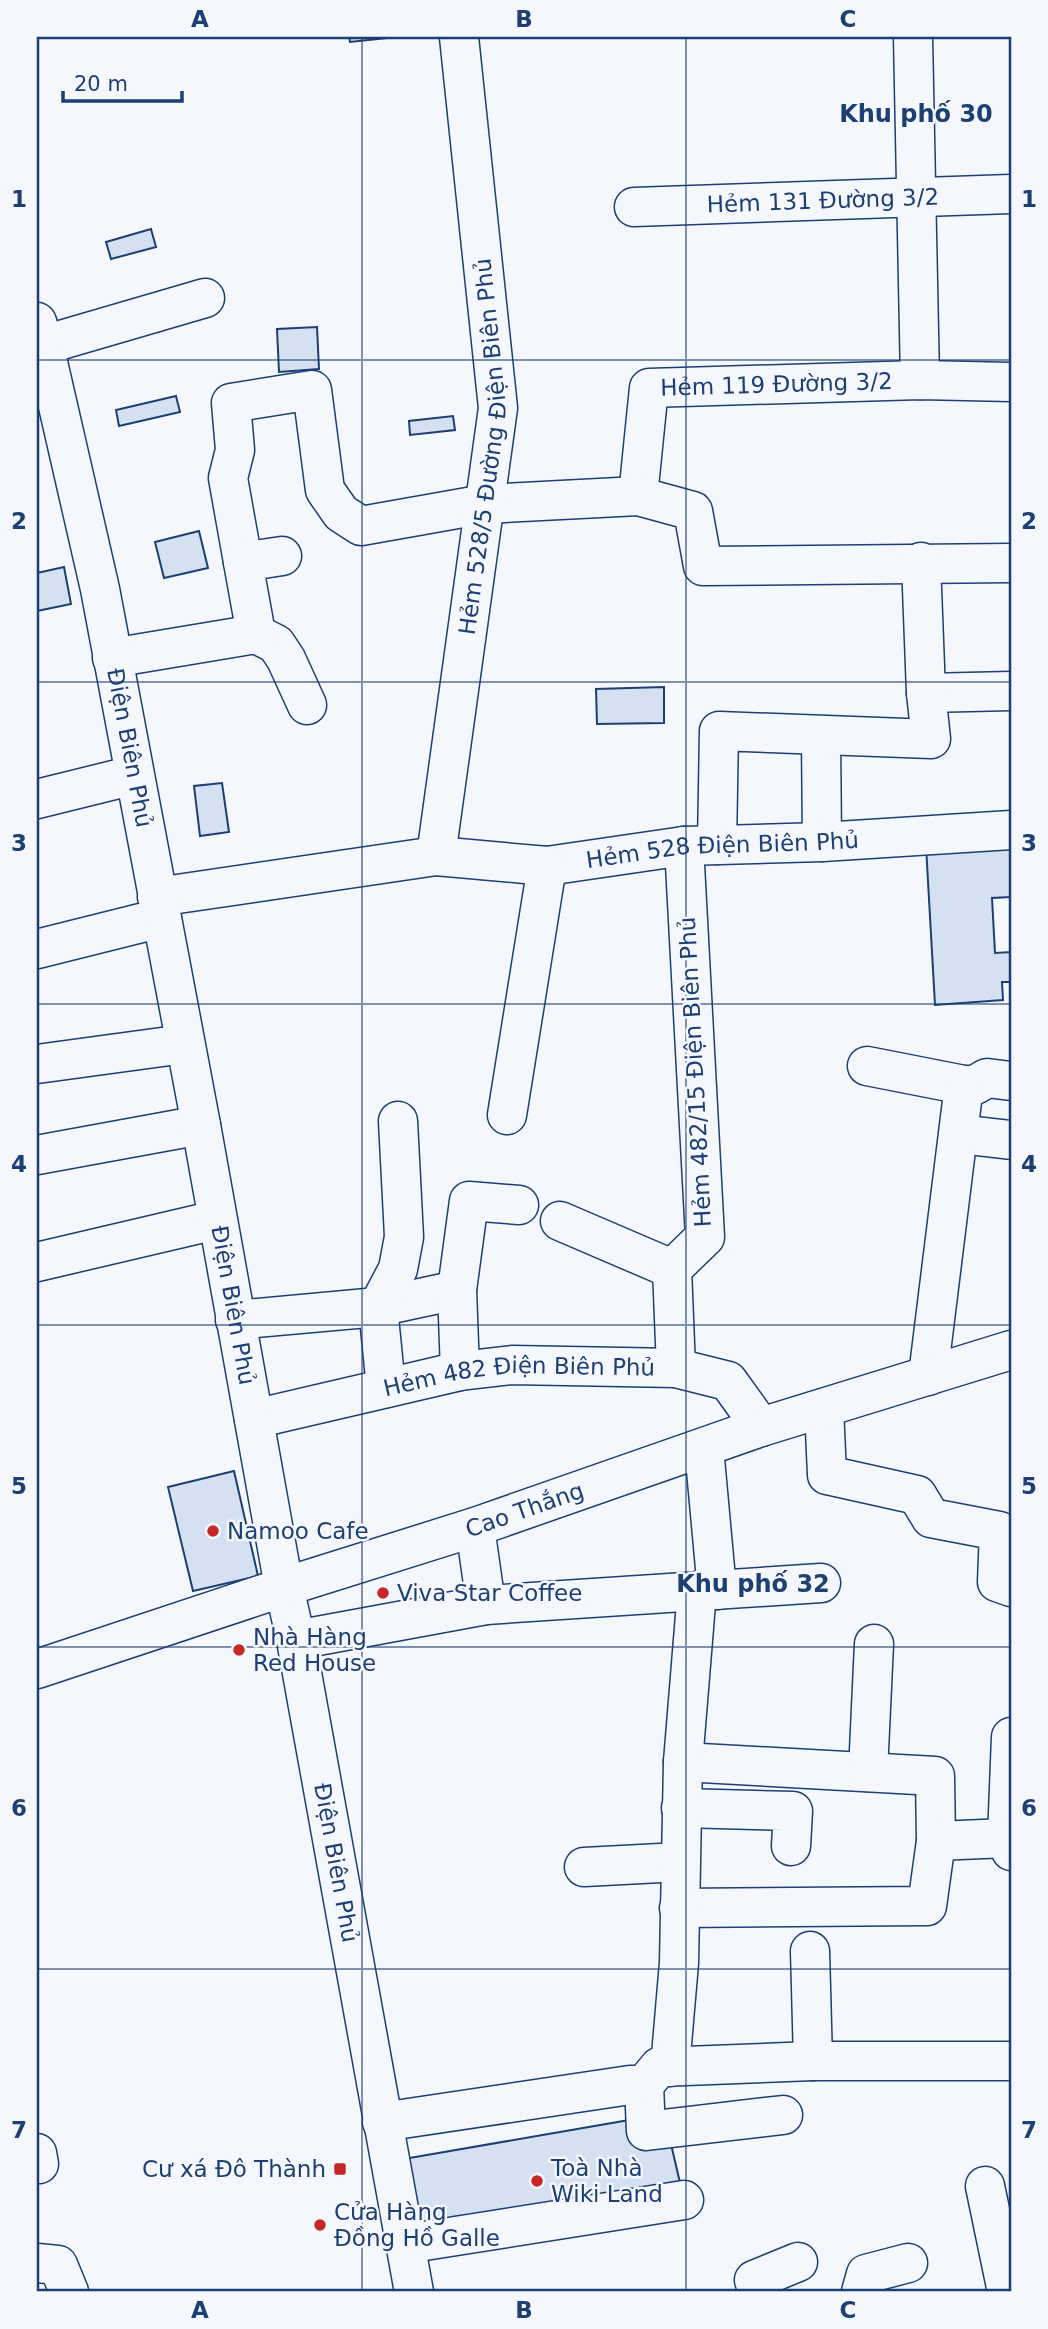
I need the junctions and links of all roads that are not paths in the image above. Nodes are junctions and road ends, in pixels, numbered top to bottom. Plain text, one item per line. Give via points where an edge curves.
1 (459, 37) edge
2 (913, 37) edge
3 (1011, 194) edge
4 (918, 197) junction
5 (634, 206) dead end
6 (205, 298) dead end
7 (40, 334) edge
8 (920, 380) junction
9 (1011, 382) edge
10 (638, 496) junction
11 (485, 504) junction
12 (282, 556) dead end
13 (243, 562) junction
14 (922, 562) junction
15 (1011, 563) edge
16 (256, 634) junction
17 (112, 658) junction
18 (1011, 691) edge
19 (926, 692) junction
20 (307, 705) dead end
21 (821, 736) junction
22 (134, 775) junction
23 (37, 799) edge
24 (1011, 830) edge
25 (822, 842) junction
26 (701, 846) junction
27 (436, 856) junction
28 (547, 866) junction
29 (159, 907) junction
30 (37, 949) edge
31 (184, 1044) junction
32 (37, 1064) edge
33 (867, 1066) dead end
34 (1011, 1081) edge
35 (964, 1085) junction
36 (507, 1115) dead end
37 (398, 1121) dead end
38 (201, 1125) junction
39 (959, 1134) junction
40 (1011, 1140) edge
41 (37, 1155) edge
42 (519, 1205) dead end
43 (216, 1220) junction
44 (560, 1221) dead end
45 (37, 1262) edge
46 (672, 1269) junction
47 (457, 1290) junction
48 (377, 1307) junction
49 (235, 1320) junction
50 (1011, 1350) edge
51 (676, 1368) junction
52 (460, 1371) junction
53 (928, 1376) junction
54 (386, 1388) junction
55 (824, 1408) junction
56 (254, 1419) junction
57 (761, 1427) junction
58 (704, 1448) junction
59 (475, 1527) junction
60 (821, 1583) dead end
61 (284, 1587) junction
62 (1011, 1587) edge
63 (707, 1590) junction
64 (486, 1605) junction
65 (296, 1640) junction
66 (874, 1644) dead end
67 (37, 1669) edge
68 (1011, 1737) edge
69 (684, 1762) junction
70 (869, 1772) junction
71 (681, 1808) junction
72 (936, 1841) junction
73 (1009, 1845) edge
74 (791, 1846) dead end
75 (680, 1862) junction
76 (584, 1867) dead end
77 (680, 1908) junction
78 (810, 1951) dead end
79 (813, 2061) junction
80 (1011, 2061) edge
81 (657, 2076) junction
82 (783, 2115) dead end
83 (382, 2122) junction
84 (985, 2186) dead end
85 (684, 2200) dead end
86 (405, 2244) junction
87 (797, 2262) dead end
88 (37, 2263) edge
89 (908, 2263) dead end
90 (69, 2292) edge
91 (414, 2292) edge
92 (758, 2292) edge
93 (862, 2292) edge
94 (1007, 2292) edge

1 - 11 main road, Hẻm 528/5 Đường Điện Biên Phủ via 498,408
2 - 4 main road
3 - 4 main road, Hẻm 131 Đường 3/2
4 - 5 main road, Hẻm 131 Đường 3/2
4 - 8 main road
6 - 7 main road
7 - 17 main road, Điện Biên Phủ
8 - 9 main road, Hẻm 119 Đường 3/2
8 - 10 main road, Hẻm 119 Đường 3/2 via 649,388
10 - 11 main road
10 - 14 main road via 693,511 703,566
11 - 13 main road via 361,526 341,513 325,490 312,390 231,403 234,450 228,478
11 - 27 main road, Hẻm 528/5 Đường Điện Biên Phủ
12 - 13 main road
13 - 16 main road
14 - 15 main road
14 - 19 main road
16 - 17 main road
16 - 20 main road via 276,645
17 - 22 main road, Điện Biên Phủ
18 - 19 main road
19 - 21 main road via 930,739
21 - 25 main road
21 - 26 main road, Hẻm 482/15 Điện Biên Phủ via 719,731
22 - 23 main road
22 - 29 main road, Điện Biên Phủ
24 - 25 main road, Hẻm 528 Điện Biên Phủ
25 - 26 main road, Hẻm 528 Điện Biên Phủ
26 - 28 main road, Hẻm 528 Điện Biên Phủ
26 - 46 main road, Hẻm 482/15 Điện Biên Phủ via 705,1237
27 - 28 main road, Hẻm 528 Điện Biên Phủ
27 - 29 main road, Hẻm 528 Điện Biên Phủ
28 - 36 main road
29 - 30 main road, Hẻm 528 Điện Biên Phủ
29 - 31 main road, Điện Biên Phủ
31 - 32 main road
31 - 38 main road, Điện Biên Phủ
33 - 35 main road
34 - 35 main road via 987,1078
35 - 39 main road
37 - 48 main road via 404,1237 398,1269
38 - 41 main road
38 - 43 main road, Điện Biên Phủ
39 - 40 main road
39 - 53 main road
42 - 47 main road via 469,1201
43 - 45 main road
43 - 49 main road, Điện Biên Phủ
44 - 46 main road
46 - 51 main road
47 - 48 main road
47 - 52 main road
48 - 49 main road
48 - 54 main road
49 - 56 main road, Điện Biên Phủ
50 - 53 main road, Cao Thắng
51 - 52 main road, Hẻm 482 Điện Biên Phủ via 512,1365
51 - 57 main road, Hẻm 482 Điện Biên Phủ via 727,1381
52 - 54 main road, Hẻm 482 Điện Biên Phủ
53 - 55 main road, Cao Thắng
54 - 56 main road, Hẻm 482 Điện Biên Phủ
55 - 57 main road, Cao Thắng
55 - 62 main road via 827,1475 917,1495 931,1518 999,1531 997,1582
56 - 61 main road, Điện Biên Phủ
57 - 58 main road, Cao Thắng
58 - 59 main road, Cao Thắng
58 - 63 main road
59 - 61 main road, Cao Thắng
59 - 64 main road
60 - 63 main road
61 - 65 main road, Điện Biên Phủ
61 - 67 main road, Cao Thắng
63 - 64 main road
63 - 69 main road
64 - 65 main road
65 - 83 main road, Điện Biên Phủ
66 - 70 main road
68 - 73 main road
69 - 70 main road
69 - 71 main road
70 - 72 main road via 935,1776
71 - 74 main road via 793,1811
71 - 75 main road
72 - 73 main road
72 - 77 main road via 928,1906
75 - 76 main road
75 - 77 main road
77 - 81 main road via 679,1963
78 - 79 main road
79 - 80 main road
79 - 81 main road
81 - 82 main road via 646,2131
81 - 83 main road via 616,2087
83 - 86 main road, Điện Biên Phủ
84 - 94 main road
85 - 86 main road
86 - 91 main road, Điện Biên Phủ
87 - 92 main road via 754,2280
88 - 90 main road via 58,2265
89 - 93 main road via 866,2274

